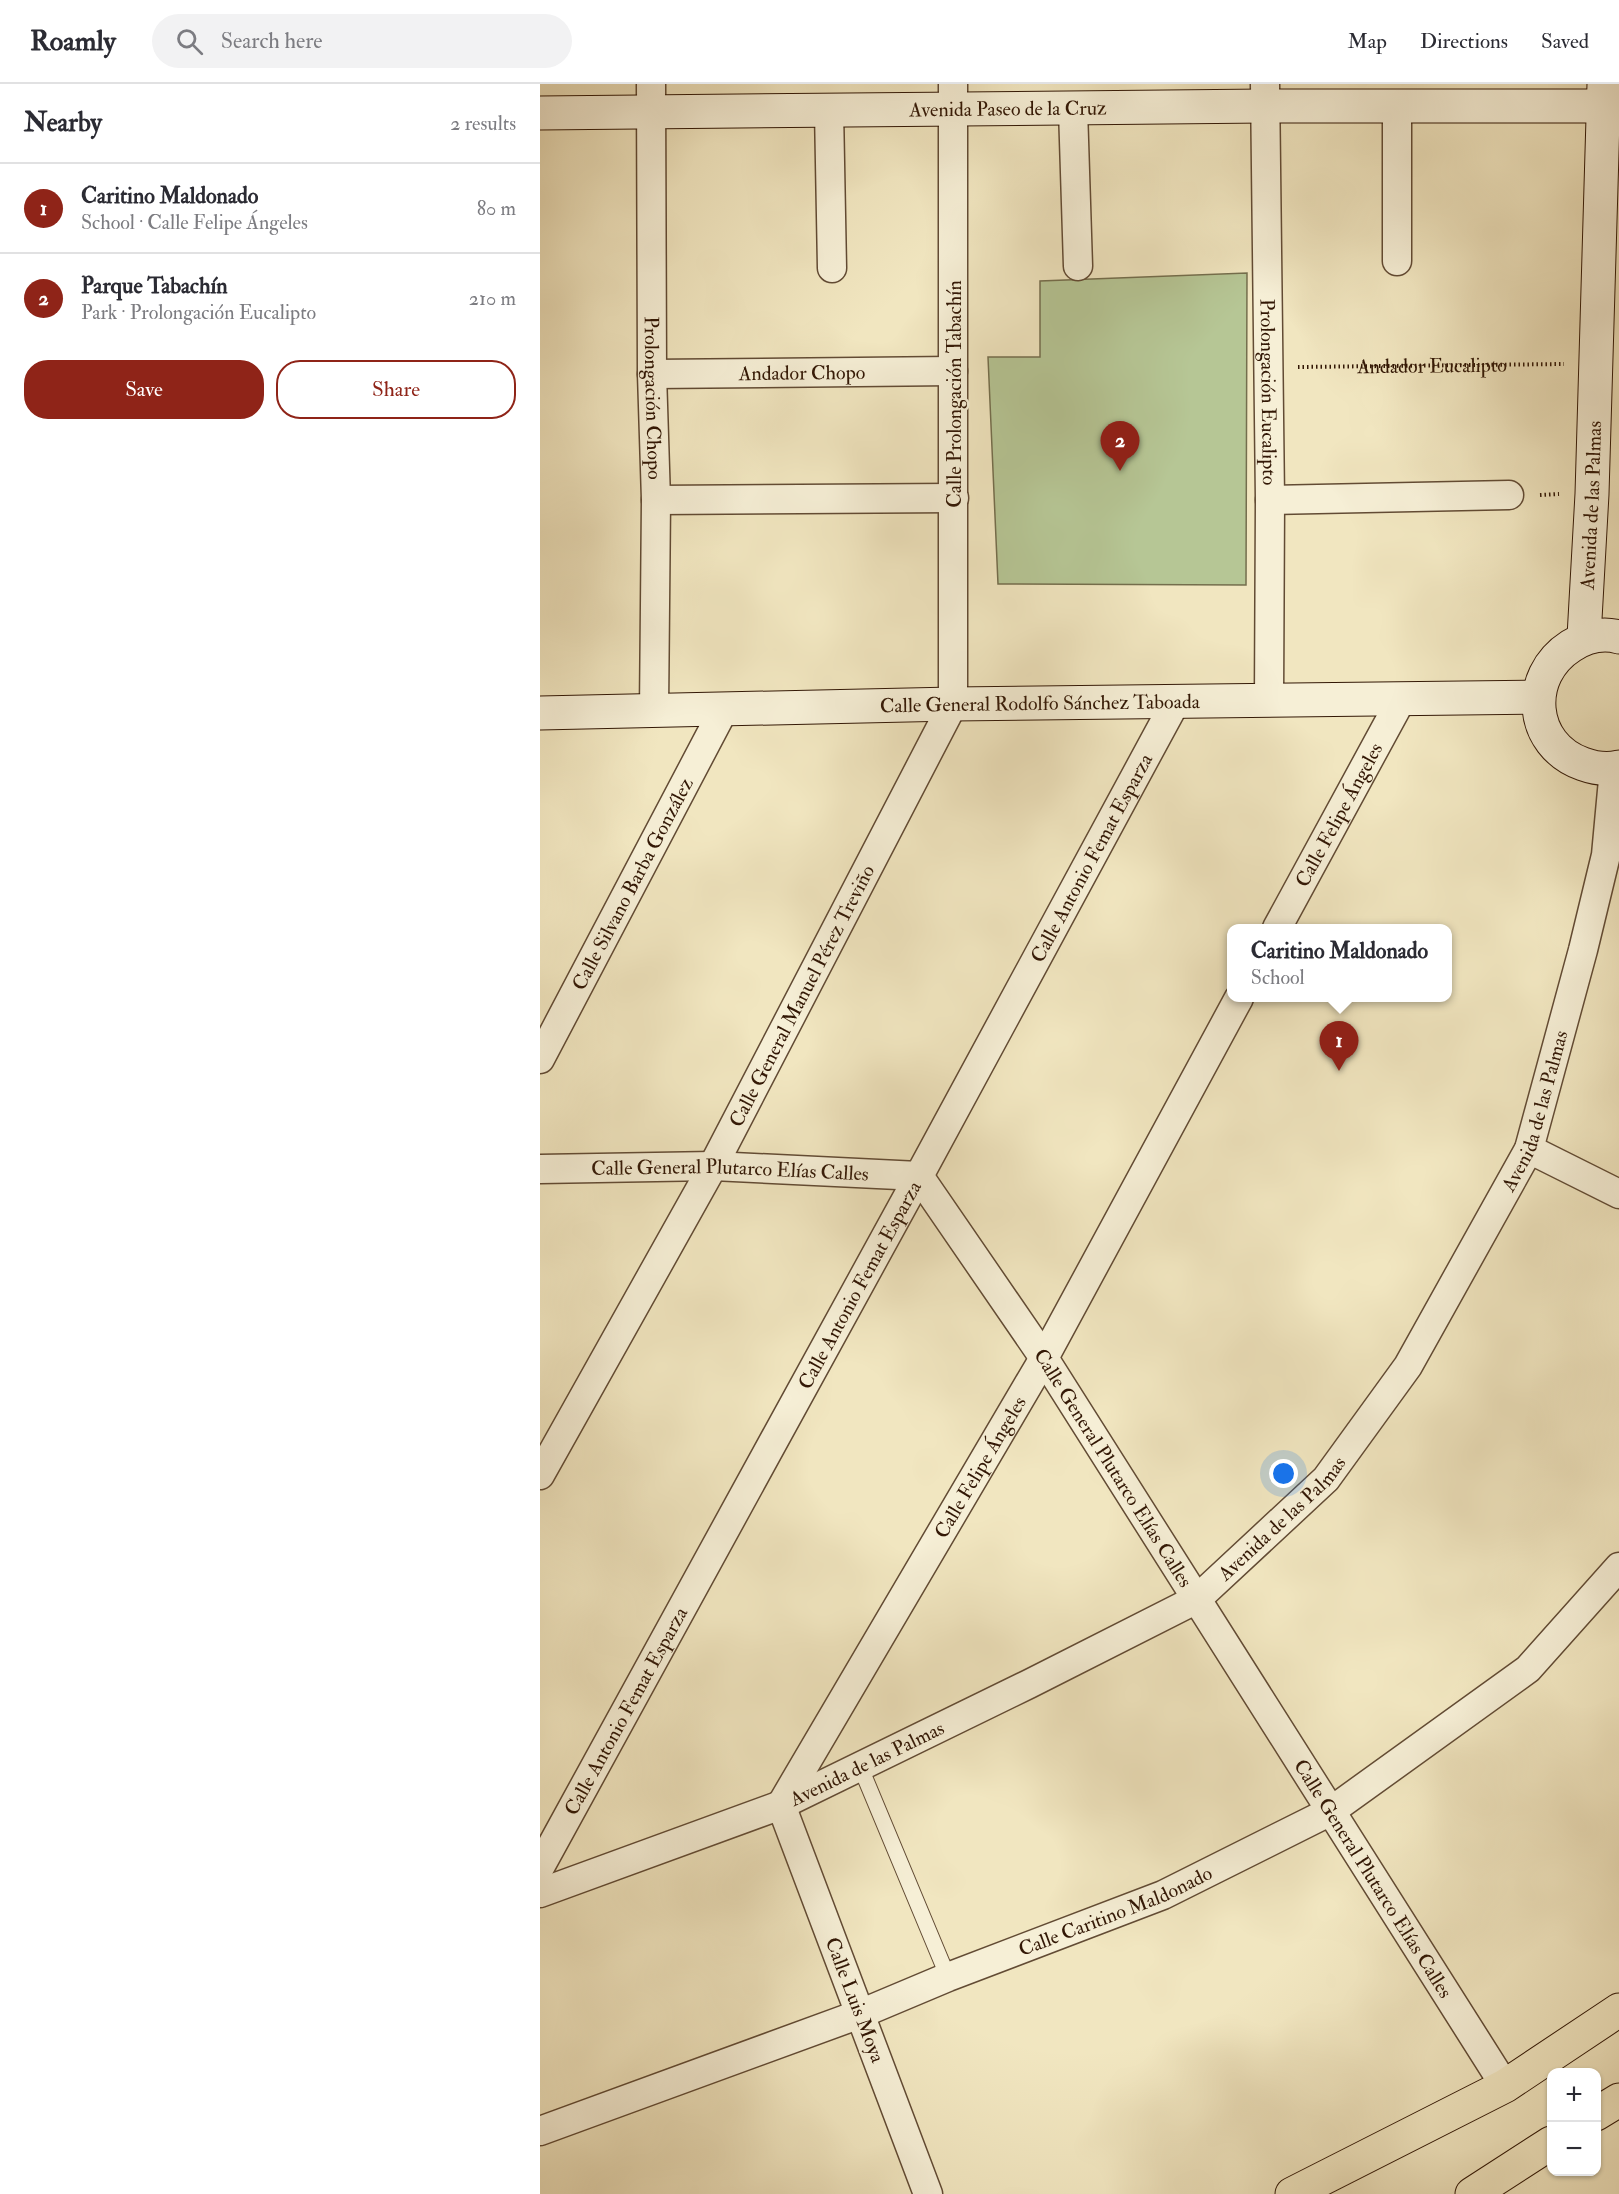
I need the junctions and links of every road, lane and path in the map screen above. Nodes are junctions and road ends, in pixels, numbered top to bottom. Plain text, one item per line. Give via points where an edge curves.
1 (1265, 95) edge
2 (954, 96) edge
3 (651, 98) edge
4 (1609, 98) edge
5 (1397, 106) junction
6 (1073, 109) junction
7 (830, 110) junction
8 (540, 113) edge
9 (1397, 261) dead end
10 (1078, 266) dead end
11 (832, 268) dead end
12 (1596, 364) junction
13 (1267, 368) junction
14 (953, 371) junction
15 (652, 374) junction
16 (1592, 494) junction
17 (1509, 495) joint
18 (954, 498) junction
19 (656, 500) junction
20 (1270, 500) junction
21 (1584, 637) junction
22 (1619, 637) edge
23 (1538, 697) junction
24 (1269, 699) junction
25 (1401, 699) junction
26 (1176, 701) junction
27 (953, 704) junction
28 (724, 709) junction
29 (654, 711) junction
30 (540, 713) edge
31 (1617, 768) edge
32 (1279, 924) edge
33 (1237, 1002) edge
34 (540, 1059) edge
35 (1529, 1149) junction
36 (714, 1166) junction
37 (540, 1169) edge
38 (919, 1176) junction
39 (1619, 1194) edge
40 (1044, 1358) junction
41 (540, 1475) edge
42 (1619, 1567) edge
43 (1197, 1599) junction
44 (860, 1766) junction
45 (782, 1805) junction
46 (1331, 1811) junction
47 (540, 1867) edge
48 (540, 1893) edge
49 (948, 1977) junction
50 (1619, 2010) edge
51 (860, 2014) junction
52 (1505, 2086) junction
53 (1619, 2100) edge
54 (1601, 2111) edge
55 (540, 2131) edge
56 (1547, 2146) edge
57 (928, 2194) edge
58 (1292, 2194) edge
59 (1472, 2194) edge

1 - 5 street, Avenida Paseo de la Cruz
1 - 6 street, Avenida Paseo de la Cruz
1 - 13 street, Prolongación Eucalipto
2 - 6 street, Avenida Paseo de la Cruz
2 - 7 street, Avenida Paseo de la Cruz
2 - 14 street, Calle Prolongación Tabachín
3 - 7 street, Avenida Paseo de la Cruz
3 - 8 street, Avenida Paseo de la Cruz
3 - 15 street, Prolongación Chopo
4 - 5 street, Avenida Paseo de la Cruz
4 - 12 street, Avenida de las Palmas
5 - 9 street
6 - 10 street
7 - 11 street
12 - 13 path, Andador Eucalipto
12 - 16 street, Avenida de las Palmas
13 - 20 street, Prolongación Eucalipto
14 - 15 street, Andador Chopo
14 - 18 street, Calle Prolongación Tabachín
15 - 19 street, Prolongación Chopo
16 - 17 path
16 - 21 street, Avenida de las Palmas
17 - 20 street
18 - 19 street
18 - 27 street, Calle Prolongación Tabachín
19 - 29 street, Prolongación Chopo
20 - 24 street, Prolongación Eucalipto
21 - 22 street
21 - 23 street via 1558,654 1544,674
23 - 25 street, Calle General Rodolfo Sánchez Taboada
23 - 31 street via 1541,720 1551,741 1572,760 1594,768
24 - 25 street, Calle General Rodolfo Sánchez Taboada
24 - 26 street, Calle General Rodolfo Sánchez Taboada
25 - 32 street, Calle Felipe Ángeles
26 - 27 street, Calle General Rodolfo Sánchez Taboada
26 - 38 street, Calle Antonio Femat Esparza
27 - 28 street, Calle General Rodolfo Sánchez Taboada
27 - 36 street, Calle General Manuel Pérez Treviño
28 - 29 street, Calle General Rodolfo Sánchez Taboada
28 - 34 street, Calle Silvano Barba González
29 - 30 street, Calle General Rodolfo Sánchez Taboada
31 - 35 street, Avenida de las Palmas via 1606,855
33 - 40 street, Calle Felipe Ángeles
35 - 39 street
35 - 43 street, Avenida de las Palmas via 1408,1366 1326,1479
36 - 37 street, Calle General Plutarco Elías Calles
36 - 38 street, Calle General Plutarco Elías Calles
36 - 41 street, Calle General Manuel Pérez Treviño
38 - 40 street, Calle General Plutarco Elías Calles
38 - 47 street, Calle Antonio Femat Esparza
40 - 43 street, Calle General Plutarco Elías Calles
40 - 45 street, Calle Felipe Ángeles
42 - 46 street, Calle Caritino Maldonado via 1528,1669
43 - 44 street, Avenida de las Palmas
43 - 46 street, Calle General Plutarco Elías Calles
44 - 45 street, Avenida de las Palmas
44 - 49 lane
45 - 48 street, Avenida de las Palmas
45 - 51 street, Calle Luis Moya
46 - 49 street, Calle Caritino Maldonado via 1163,1895
46 - 52 street, Calle General Plutarco Elías Calles
49 - 51 street, Calle Caritino Maldonado
50 - 52 main road
51 - 55 street, Calle Caritino Maldonado
51 - 57 street, Calle Luis Moya
52 - 58 main road
53 - 54 main road
56 - 59 main road

